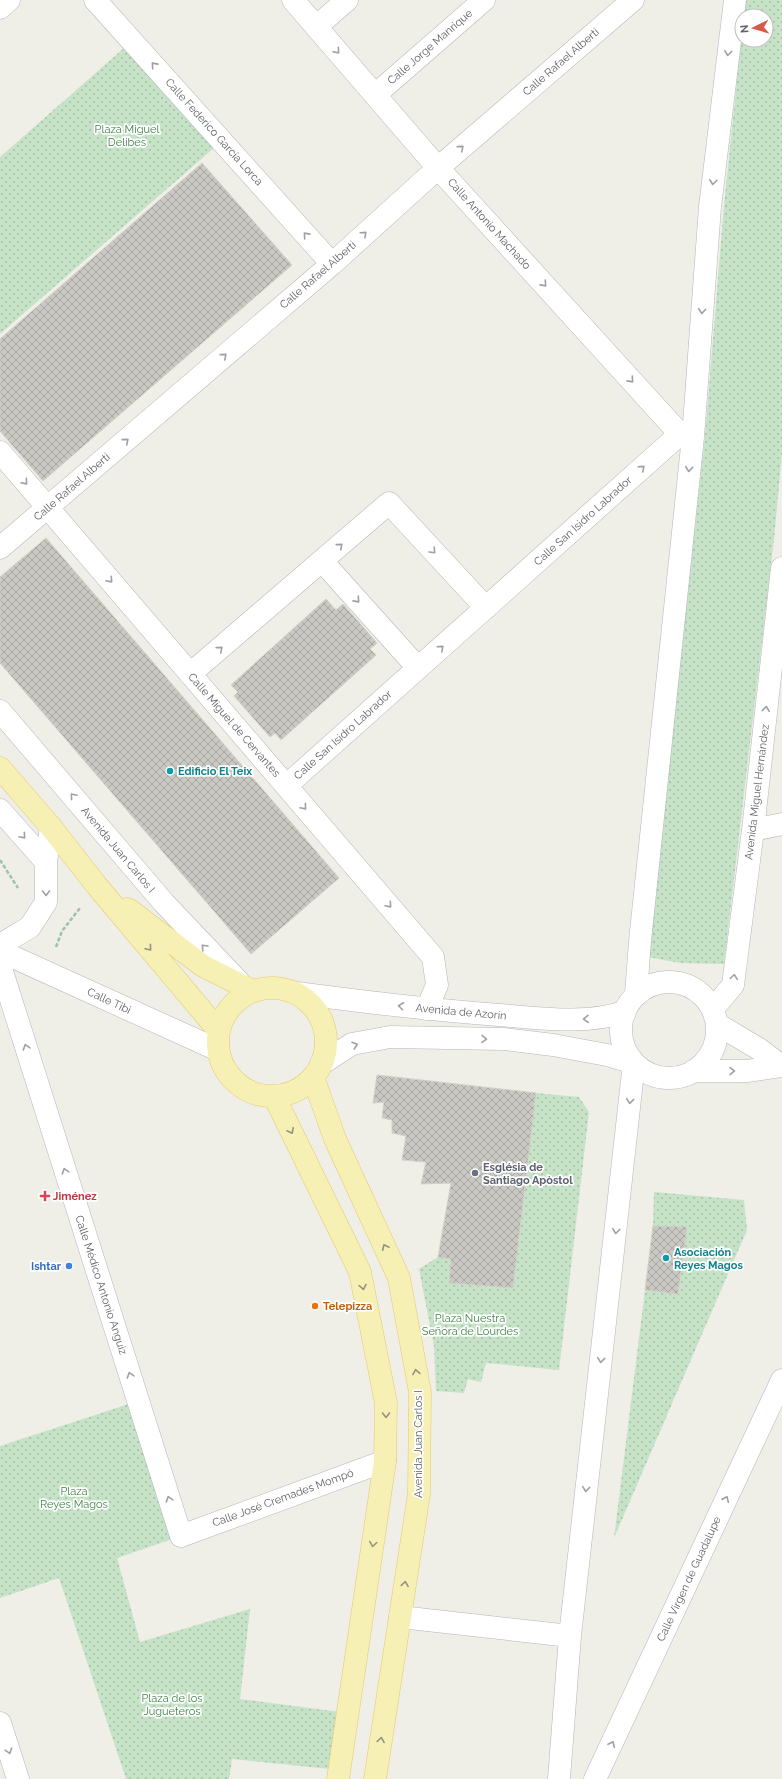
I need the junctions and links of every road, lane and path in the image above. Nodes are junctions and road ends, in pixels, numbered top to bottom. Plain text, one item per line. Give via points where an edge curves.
1 (9, 0) edge
2 (95, 0) edge
3 (293, 0) edge
4 (347, 0) edge
5 (484, 0) edge
6 (633, 0) edge
7 (734, 0) edge
8 (0, 8) edge
9 (316, 27) junction
10 (375, 95) junction
11 (438, 168) junction
12 (332, 264) junction
13 (686, 436) junction
14 (0, 452) edge
15 (48, 508) junction
16 (0, 548) edge
17 (322, 561) junction
18 (782, 568) edge
19 (486, 608) junction
20 (418, 668) junction
21 (190, 674) junction
22 (0, 711) edge
23 (0, 768) edge
24 (286, 786) junction
25 (0, 810) edge
26 (782, 824) edge
27 (51, 827) junction
28 (753, 830) junction
29 (46, 862) junction
30 (97, 886) junction
31 (0, 945) edge
32 (0, 951) edge
33 (0, 965) edge
34 (47, 972) junction
35 (247, 988) junction
36 (297, 993) junction
37 (630, 1003) junction
38 (427, 1009) junction
39 (715, 1016) junction
40 (218, 1041) junction
41 (634, 1063) junction
42 (781, 1066) edge
43 (317, 1071) junction
44 (693, 1071) junction
45 (274, 1096) junction
46 (782, 1380) edge
47 (385, 1461) junction
48 (181, 1536) joint
49 (400, 1617) junction
50 (570, 1636) junction
51 (0, 1724) edge
52 (18, 1779) edge
53 (338, 1779) edge
54 (375, 1779) edge
55 (558, 1779) edge
56 (595, 1779) edge

1 - 8 street
12 -> 2 street, Calle Federico García Lorca
3 - 9 street, Calle Antonio Machado
4 - 9 street
5 - 10 street, Calle Jorge Manrique
11 -> 6 street, Calle Rafael Alberti
7 -> 13 street
9 -> 10 street, Calle Antonio Machado
10 - 11 street, Calle Antonio Machado
12 -> 11 street, Calle Rafael Alberti
11 -> 13 street, Calle Antonio Machado
15 -> 12 street, Calle Rafael Alberti
19 -> 13 street, Calle San Isidro Labrador
13 -> 37 street via 640,941
14 -> 15 street, Calle Miguel de Cervantes
15 - 16 street, Calle Rafael Alberti
15 -> 21 street, Calle Miguel de Cervantes
17 -> 19 street via 389,503
17 -> 20 street
21 -> 17 street
28 -> 18 street, Avenida Miguel Hernández
20 -> 19 street, Calle San Isidro Labrador
20 - 24 street, Calle San Isidro Labrador
21 - 24 street, Calle Miguel de Cervantes
35 -> 22 street, Avenida Juan Carlos I via 164,904
23 - 27 main road
24 -> 38 street, Calle Miguel de Cervantes via 433,957 437,985
25 -> 29 street
26 - 28 street
27 - 29 street
27 - 30 main road
39 -> 28 street, Avenida Miguel Hernández via 733,985
29 -> 31 street via 46,902 30,927
30 - 34 path via 62,931
30 - 35 main road via 204,966
30 -> 40 main road
32 - 34 street, Calle Tibi
48 -> 33 street, Calle Médico Antonio Anguiz
34 - 40 street, Calle Tibi
35 - 36 main road via 283,988
35 - 40 main road via 223,1019
38 -> 36 street, Avenida de Azorín
36 - 43 main road via 310,1002 325,1030 326,1046
37 -> 38 street, Avenida de Azorín via 605,1018 561,1020
37 - 39 street via 649,986 678,982 693,987 704,997
37 - 41 street via 622,1035 626,1050
39 - 42 street
39 - 44 street via 717,1039 712,1053
40 - 45 main road via 223,1066 232,1078 244,1089
43 -> 41 street via 352,1044 390,1037 504,1040 553,1045
41 - 44 street via 646,1072 660,1077 675,1077
41 -> 50 street
44 -> 42 street via 747,1071
43 - 45 main road via 302,1087 289,1094
49 -> 43 main road, Avenida Juan Carlos I via 419,1494 420,1392 399,1278 335,1139
45 -> 47 main road via 360,1272 386,1403
56 -> 46 street, Calle Virgen de Guadalupe
47 - 48 street, Calle José Cremades Mompó
47 -> 53 main road
49 - 50 street
54 -> 49 main road, Avenida Juan Carlos I
50 - 55 street
51 -> 52 street

